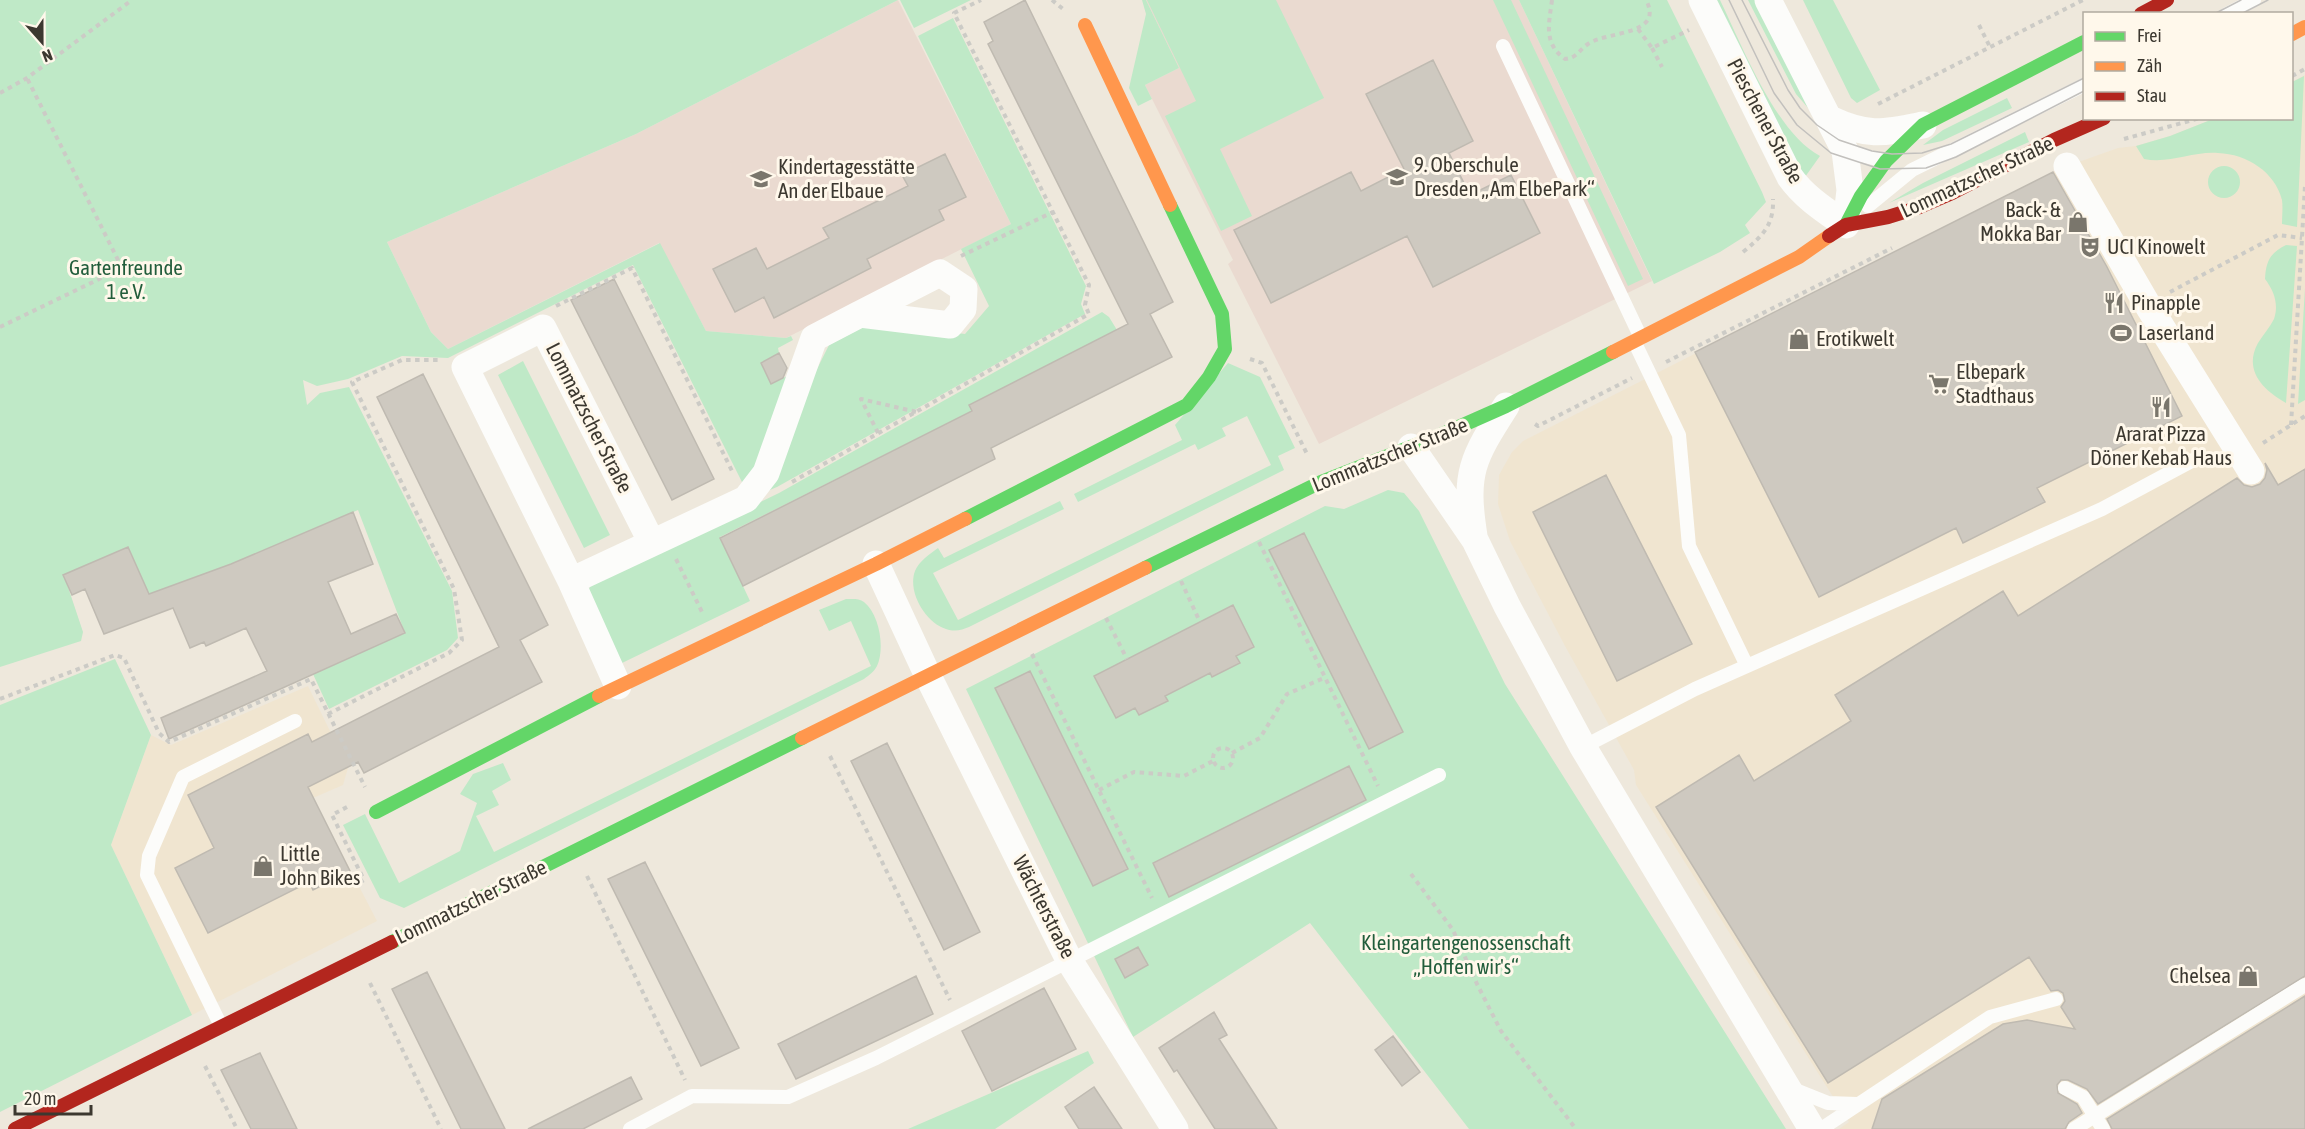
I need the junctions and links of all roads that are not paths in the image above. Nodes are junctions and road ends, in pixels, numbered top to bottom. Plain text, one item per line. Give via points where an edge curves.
1 (1768, 0) edge
2 (2167, 0) edge
3 (2254, 0) edge
4 (1706, 10) edge
5 (2145, 12) edge
6 (2231, 12) edge
7 (1085, 25) dead end
8 (2083, 43) edge
9 (1503, 46) dead end
10 (2083, 86) edge
11 (1830, 119) junction
12 (2099, 120) edge
13 (1923, 125) junction
14 (1845, 150) junction
15 (1940, 157) junction
16 (1886, 161) junction
17 (2067, 166) dead end
18 (1846, 225) junction
19 (860, 315) junction
20 (1637, 340) junction
21 (1506, 406) junction
22 (1411, 447) junction
23 (2199, 457) dead end
24 (2246, 464) road end
25 (659, 540) junction
26 (1475, 540) junction
27 (876, 564) junction
28 (571, 582) junction
29 (1747, 666) junction
30 (928, 676) junction
31 (618, 686) junction
32 (296, 721) dead end
33 (1583, 747) junction
34 (1439, 776) dead end
35 (376, 812) road end
36 (1069, 960) junction
37 (2305, 985) edge
38 (2056, 999) dead end
39 (222, 1026) junction
40 (1786, 1086) junction
41 (2065, 1088) dead end
42 (1857, 1104) junction
43 (2095, 1116) junction
44 (15, 1129) edge
45 (630, 1129) edge
46 (1175, 1129) edge
47 (1812, 1129) edge
48 (1821, 1129) edge
49 (2074, 1129) edge
50 (2103, 1129) edge

1 - 11 street
2 - 5 main road
3 - 6 lane
4 - 18 street, Pieschener Straße via 1790,177 1819,206
7 - 27 main road via 1222,314 1225,348 1187,405
8 - 13 main road, Lommatzscher Straße
9 - 20 lane
10 - 15 lane
11 - 13 street via 1869,133
11 - 14 street
12 - 18 main road, Lommatzscher Straße via 1917,208
13 - 16 main road, Lommatzscher Straße
14 - 16 lane
14 - 18 street via 1850,190
15 - 16 lane
15 - 18 lane via 1912,170
16 - 18 main road, Lommatzscher Straße
17 - 24 street
18 - 20 main road, Lommatzscher Straße via 1807,252
19 - 19 street via 950,325 963,309 964,289 940,273
19 - 25 street via 814,338 766,473 746,499
20 - 21 main road, Lommatzscher Straße
20 - 29 lane via 1679,435 1689,546
21 - 22 main road, Lommatzscher Straße
21 - 26 street via 1483,442 1469,480
22 - 26 street
22 - 30 main road, Lommatzscher Straße via 1321,482 1247,517
23 - 29 lane via 2102,509
25 - 28 street
25 - 28 street, Lommatzscher Straße via 543,328 465,368
26 - 33 street
27 - 30 street
27 - 31 main road
28 - 31 street
29 - 33 lane
30 - 36 street, Wächterstraße
30 - 39 main road, Lommatzscher Straße
31 - 35 main road
32 - 39 lane via 183,777 149,856 147,875
33 - 40 street
34 - 36 lane
36 - 45 lane via 876,1058 788,1096 692,1096
36 - 46 street, Wächterstraße
37 - 43 lane
38 - 42 lane via 1990,1017
39 - 44 main road, Lommatzscher Straße
40 - 42 lane via 1828,1103
40 - 47 street
41 - 43 lane via 2083,1097
42 - 48 lane
43 - 49 lane
43 - 50 lane

